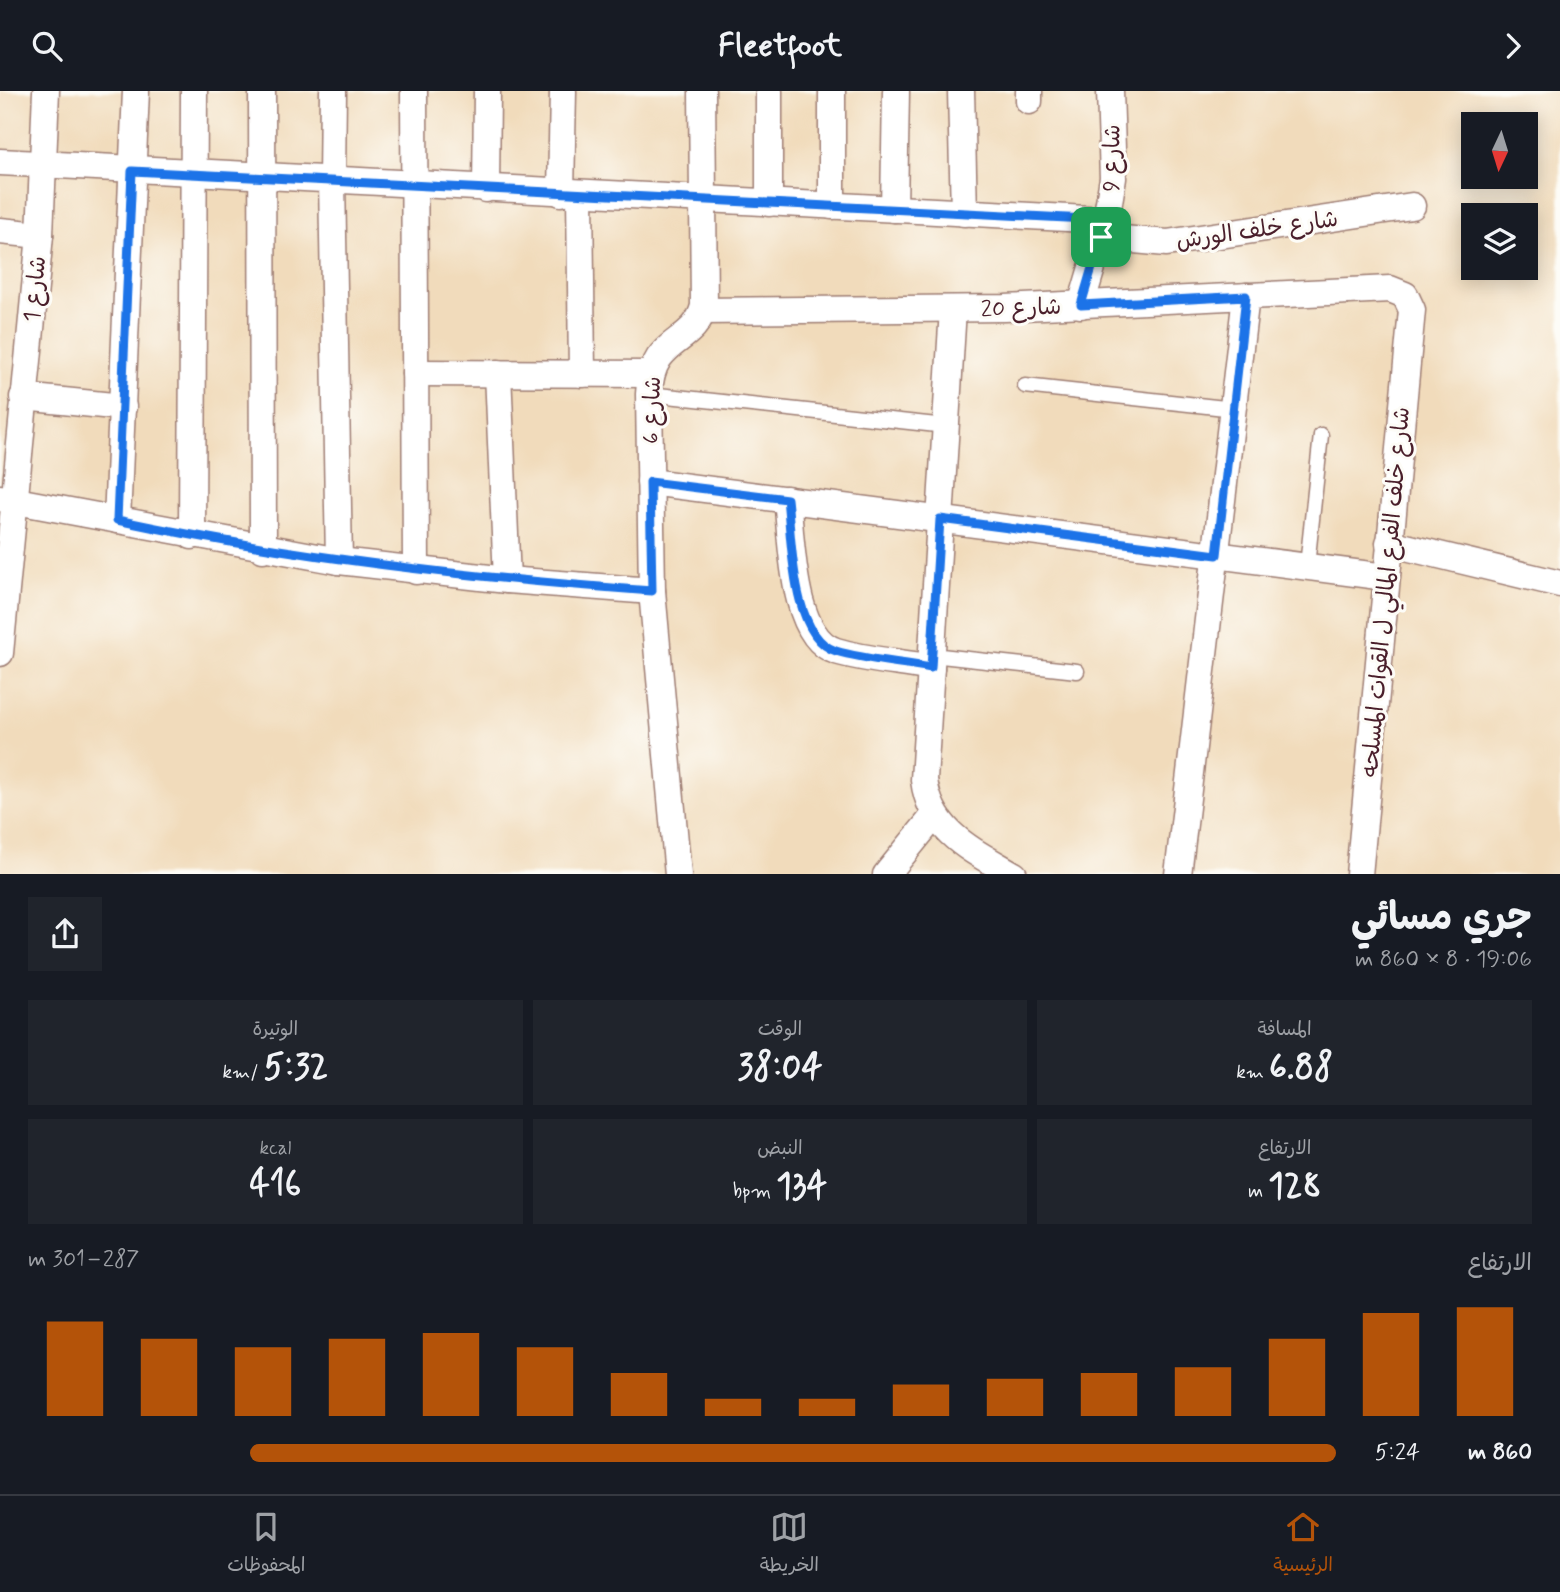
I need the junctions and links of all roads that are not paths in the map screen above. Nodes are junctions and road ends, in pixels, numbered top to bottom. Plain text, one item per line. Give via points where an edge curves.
1 (46, 91) edge
2 (136, 91) edge
3 (194, 91) edge
4 (262, 91) edge
5 (333, 91) edge
6 (414, 91) edge
7 (487, 91) edge
8 (563, 91) edge
9 (702, 91) edge
10 (769, 91) edge
11 (832, 91) edge
12 (896, 91) edge
13 (961, 91) edge
14 (1110, 91) edge
15 (0, 162) edge
16 (44, 165) junction
17 (132, 171) junction
18 (193, 174) junction
19 (263, 178) junction
20 (332, 181) junction
21 (414, 185) junction
22 (486, 189) junction
23 (570, 193) junction
24 (700, 198) junction
25 (769, 203) junction
26 (832, 206) junction
27 (1412, 206) dead end
28 (894, 209) junction
29 (964, 213) junction
30 (1104, 229) junction
31 (0, 232) edge
32 (40, 235) junction
33 (1246, 296) junction
34 (1081, 305) junction
35 (953, 309) junction
36 (1412, 310) joint
37 (703, 311) junction
38 (415, 373) junction
39 (498, 373) junction
40 (582, 373) junction
41 (649, 384) junction
42 (1025, 386) dead end
43 (23, 397) junction
44 (123, 407) junction
45 (1234, 409) junction
46 (10, 423) edge
47 (946, 426) junction
48 (1321, 435) dead end
49 (650, 482) junction
50 (8, 499) edge
51 (787, 499) junction
52 (940, 519) junction
53 (117, 520) junction
54 (192, 536) junction
55 (1389, 543) junction
56 (263, 549) junction
57 (1217, 555) junction
58 (339, 561) junction
59 (1307, 566) junction
60 (416, 571) junction
61 (1386, 577) junction
62 (507, 580) junction
63 (1560, 584) edge
64 (652, 591) junction
65 (0, 653) edge
66 (932, 661) junction
67 (1077, 671) dead end
68 (934, 816) junction
69 (678, 874) edge
70 (886, 874) edge
71 (1014, 874) edge
72 (1178, 874) edge
73 (1359, 874) edge

1 - 16 street, شارع 1
2 - 17 street
3 - 18 street
4 - 19 street
5 - 20 street
6 - 21 street
7 - 22 street
8 - 23 street
9 - 24 street
10 - 25 street
11 - 26 street
12 - 28 street
13 - 29 street
14 - 30 street, شارع 9 via 1114,157
15 - 16 street, شارع خلف الورش
16 - 17 street, شارع خلف الورش
16 - 32 street, شارع 1
17 - 18 street, شارع خلف الورش
17 - 44 street
18 - 19 street, شارع خلف الورش
18 - 54 street
19 - 20 street, شارع خلف الورش
19 - 56 street
20 - 21 street, شارع خلف الورش
20 - 58 street
21 - 22 street, شارع خلف الورش
21 - 38 street
22 - 23 street, شارع خلف الورش
23 - 24 street, شارع خلف الورش
23 - 40 street
24 - 25 street, شارع خلف الورش
24 - 37 street
25 - 26 street, شارع خلف الورش
26 - 28 street, شارع خلف الورش
27 - 30 street, شارع خلف الورش via 1167,243
28 - 29 street, شارع خلف الورش
29 - 30 street, شارع خلف الورش
30 - 34 street, شارع 9
31 - 32 street
32 - 43 street, شارع 1
33 - 34 street, شارع 20
33 - 36 street, شارع 20 via 1390,289 1405,295
33 - 45 street
34 - 35 street, شارع 20
35 - 37 street, شارع 20
35 - 47 street
36 - 55 street, شارع خلف الفرع المالي ل القوات المسلحه
37 - 41 street, شارع 6 via 697,323 654,361
38 - 39 street
38 - 60 street
39 - 40 street
39 - 62 street
40 - 41 street
41 - 47 lane
41 - 49 street, شارع 6
42 - 45 lane
43 - 44 street
43 - 46 street, شارع 1
44 - 53 street
45 - 57 street
46 - 50 street, شارع 1
47 - 52 street
48 - 59 lane
49 - 51 street
49 - 64 street, شارع 6
50 - 53 street
50 - 65 street, شارع 1
51 - 52 street
51 - 66 street via 801,609 812,634 834,650
52 - 57 street
52 - 66 street
53 - 54 street
54 - 56 street
55 - 61 street, شارع خلف الفرع المالي ل القوات المسلحه
55 - 63 street
56 - 58 street
57 - 59 street
57 - 72 street
58 - 60 street
59 - 61 street
60 - 62 street
61 - 73 street, شارع خلف الفرع المالي ل القوات المسلحه
62 - 64 street
64 - 69 street, شارع 6
66 - 67 lane
66 - 68 street via 924,780
68 - 70 street
68 - 71 street via 957,841

